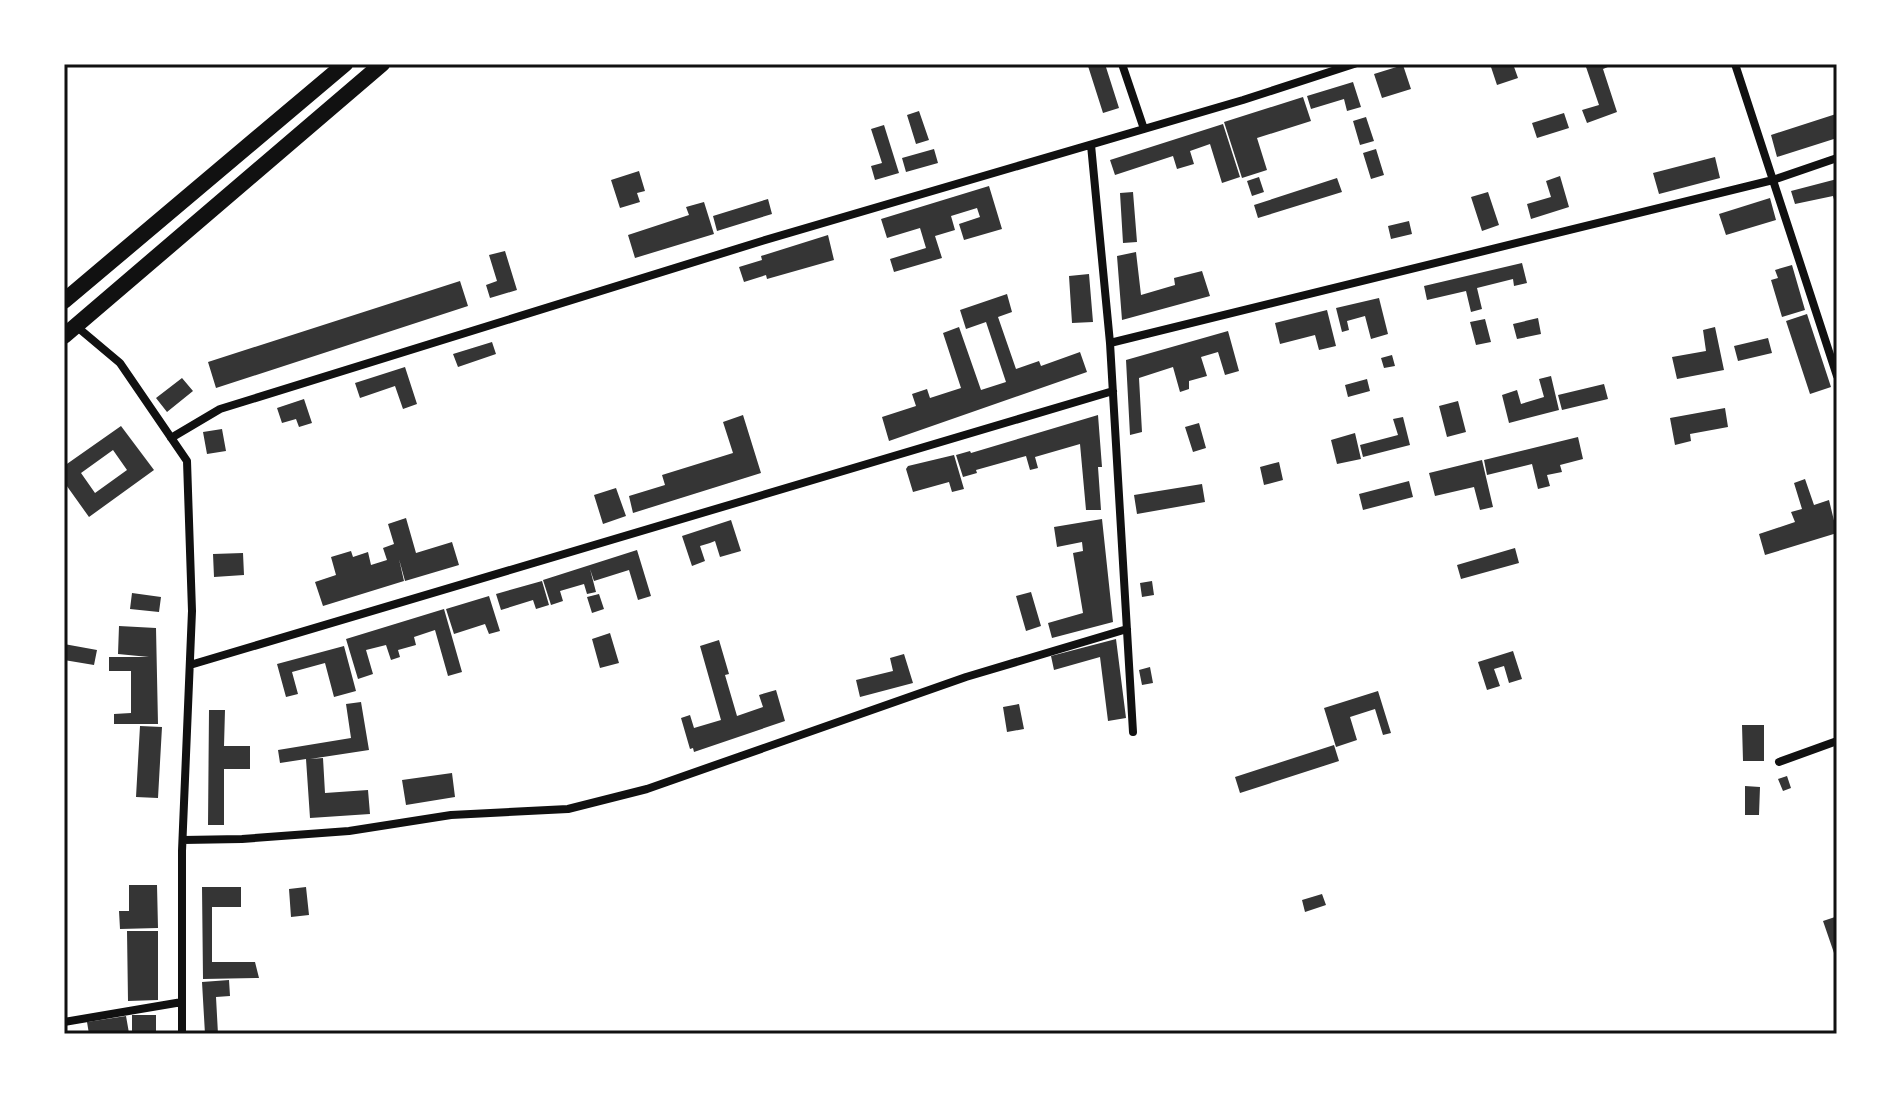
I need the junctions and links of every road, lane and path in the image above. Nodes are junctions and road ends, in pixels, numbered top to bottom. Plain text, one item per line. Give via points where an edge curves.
1 (345, 64) edge
2 (382, 64) edge
3 (1122, 64) edge
4 (1354, 64) edge
5 (1735, 64) edge
6 (1144, 129) junction
7 (1091, 145) junction
8 (1837, 158) edge
9 (1773, 180) junction
10 (64, 301) edge
11 (70, 331) edge
12 (1110, 343) junction
13 (1835, 362) edge
14 (1837, 376) edge
15 (1113, 391) junction
16 (171, 438) junction
17 (1127, 629) junction
18 (190, 665) junction
19 (1133, 732) dead end
20 (1837, 741) edge
21 (1779, 762) dead end
22 (183, 840) junction
23 (182, 1002) junction
24 (64, 1022) edge
25 (182, 1034) edge

1 - 10 highway
2 - 11 highway
3 - 6 street
4 - 6 street
5 - 9 street
6 - 7 street
7 - 12 street
7 - 16 street via 235,404
8 - 9 street
9 - 12 street
9 - 13 street
11 - 16 street via 120,363
12 - 15 street
13 - 14 street
15 - 17 street
15 - 18 street
16 - 18 street via 187,461
17 - 19 street
17 - 22 street via 951,682 647,789 568,809 451,815 349,831
18 - 22 street
20 - 21 street
22 - 23 street
23 - 24 street
23 - 25 street

